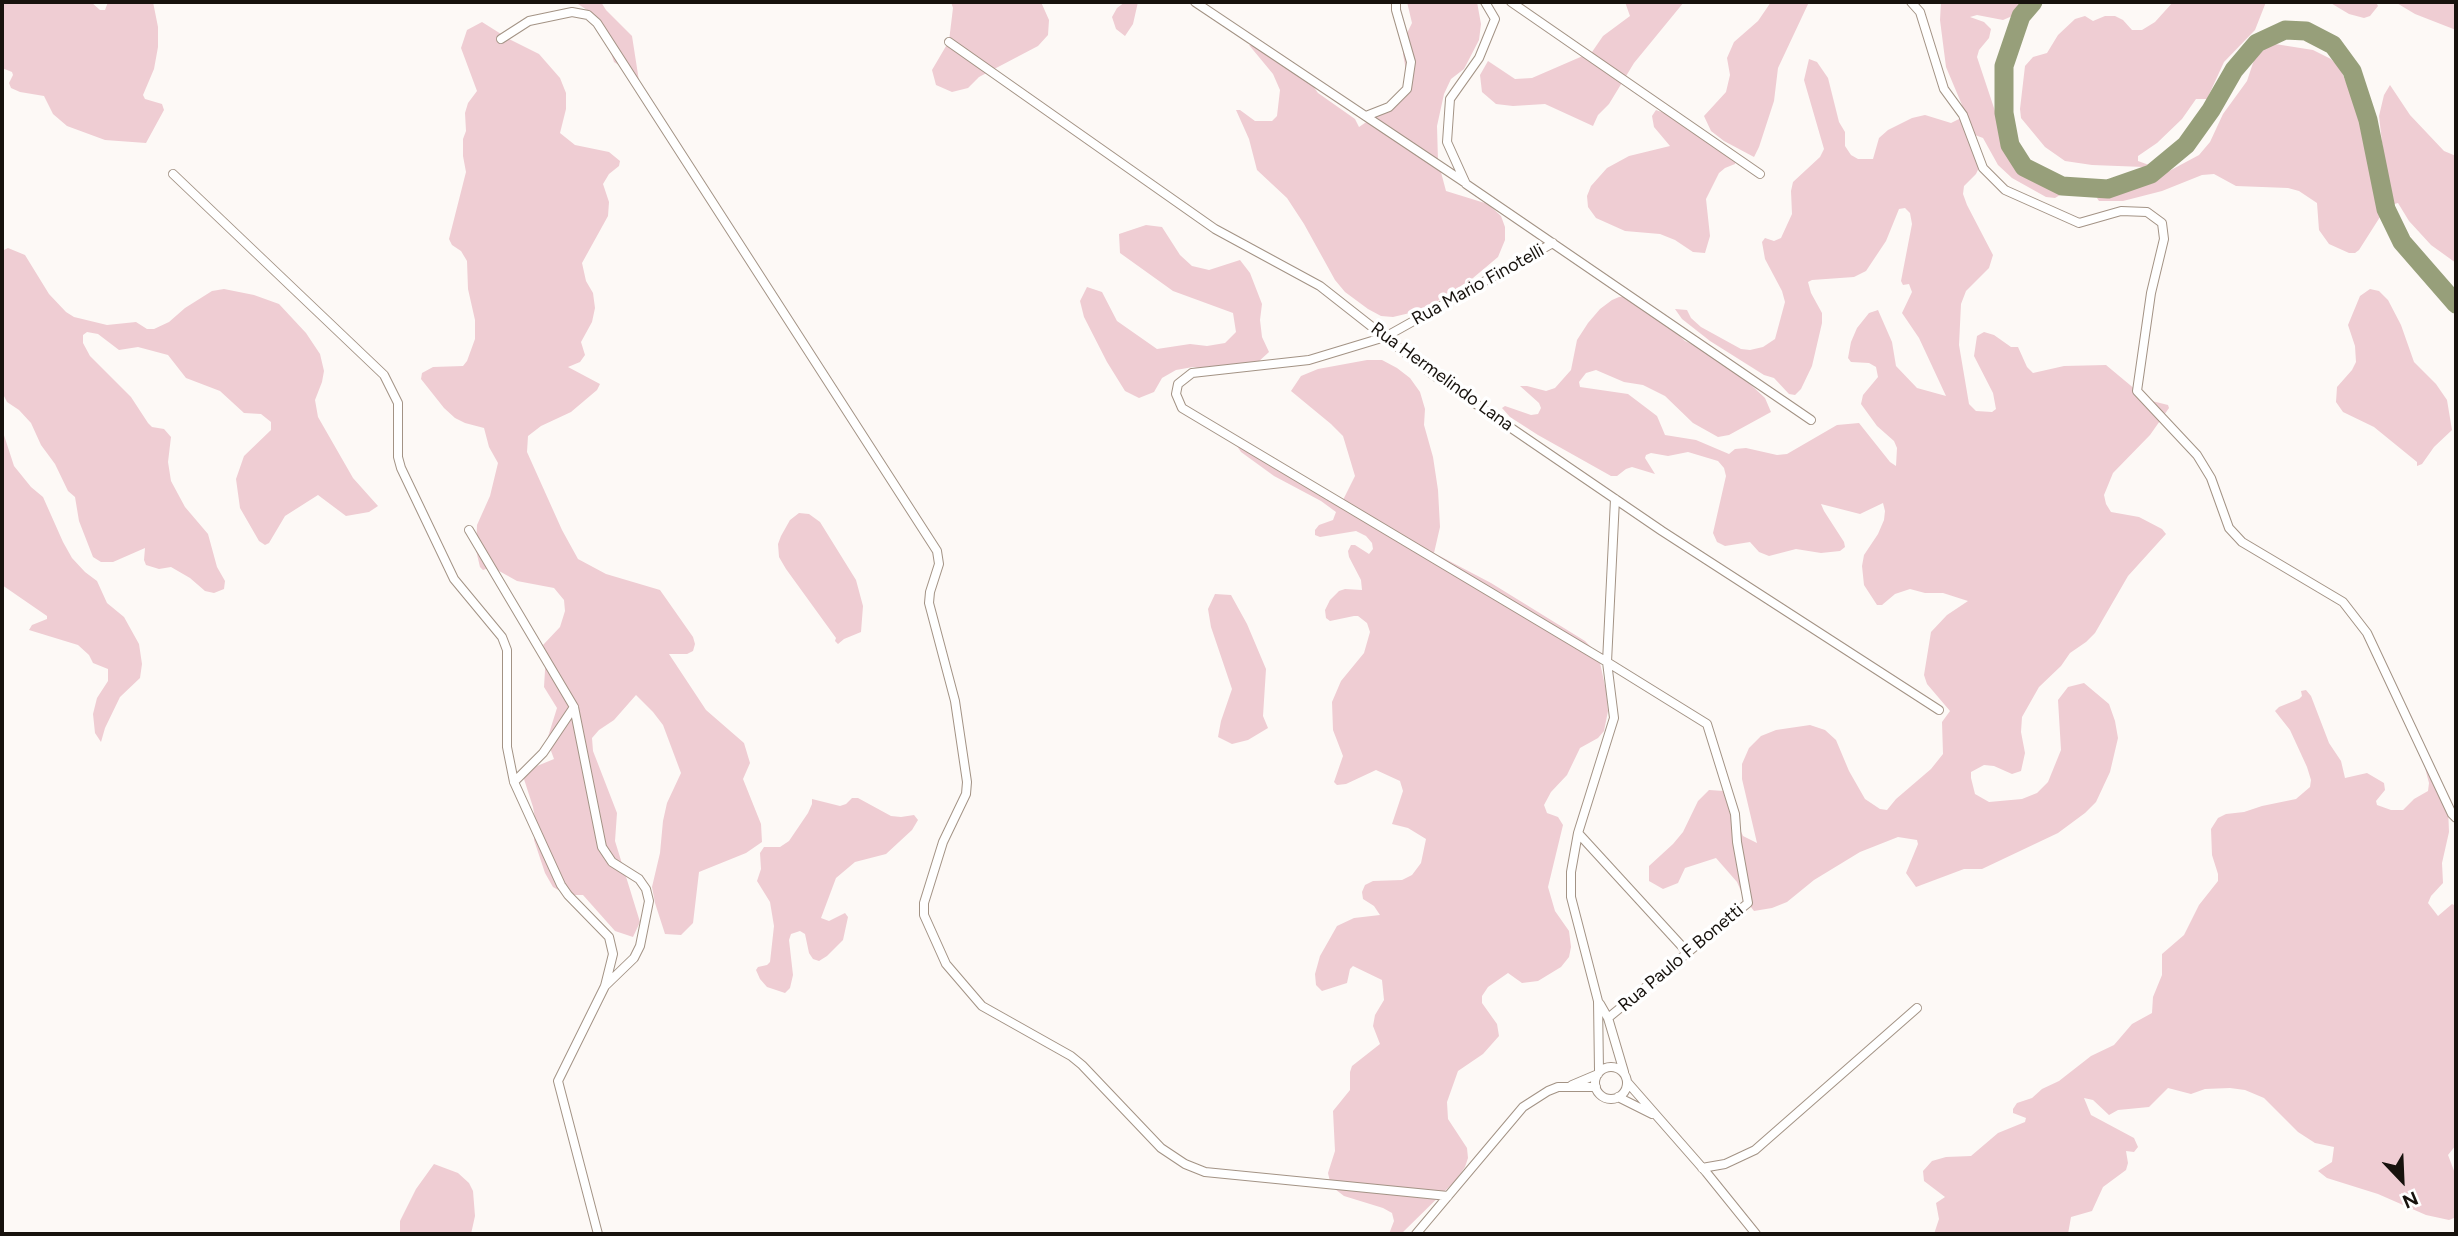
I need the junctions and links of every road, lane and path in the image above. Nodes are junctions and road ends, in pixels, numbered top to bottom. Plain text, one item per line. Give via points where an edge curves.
1 (1195, 2) edge
2 (1396, 2) edge
3 (1485, 2) edge
4 (1511, 2) edge
5 (1911, 2) edge
6 (501, 39) dead end
7 (948, 42) dead end
8 (1366, 116) junction
9 (173, 174) dead end
10 (1760, 174) dead end
11 (1466, 184) junction
12 (1553, 243) junction
13 (1385, 337) junction
14 (1811, 420) dead end
15 (1615, 499) junction
16 (469, 530) dead end
17 (1607, 662) junction
18 (574, 707) junction
19 (1939, 710) dead end
20 (514, 782) junction
21 (2456, 818) edge
22 (1578, 833) junction
23 (1688, 953) junction
24 (605, 986) junction
25 (1598, 1001) junction
26 (1917, 1008) dead end
27 (1608, 1018) junction
28 (1599, 1072) junction
29 (1624, 1072) junction
30 (1628, 1083) junction
31 (1569, 1087) junction
32 (1596, 1087) junction
33 (1618, 1097) junction
34 (1658, 1117) junction
35 (1702, 1168) junction
36 (1448, 1196) junction
37 (598, 1234) edge
38 (1416, 1234) edge
39 (1756, 1234) edge

1 - 8 street
2 - 8 street via 1411,62 1407,89 1389,107
3 - 11 street via 1495,19 1479,58 1450,99 1447,142
4 - 10 street
5 - 21 street via 1920,12 1944,89 1963,116 1983,168 2005,190 2079,223 2121,211 2147,212 2162,223 2164,239 2137,391 2197,455 2211,478 2229,528 2242,542 2343,602 2367,633
6 - 36 street via 529,21 572,12 588,15 597,23 937,551 939,564 929,603 955,701 967,782 924,903 924,915 946,964 982,1006 1071,1056 1161,1148 1185,1164 1205,1172
7 - 13 street, Rua Hermelindo Lana via 1215,229 1320,286
8 - 11 street
9 - 20 street via 384,375 398,403 401,468 454,579 502,637 507,650 507,747
11 - 12 street
12 - 13 street, Rua Mario Finotelli
12 - 14 street
13 - 15 street, Rua Hermelindo Lana
13 - 17 street, Rua Mario Finotelli via 1309,359 1192,373 1178,384 1177,400 1182,408
15 - 17 street
15 - 19 street, Rua Hermelindo Lana
16 - 18 street
17 - 22 street via 1614,718
17 - 23 street, Rua Paulo F Bonetti via 1707,724 1735,814 1748,903
18 - 20 street via 543,753
18 - 24 street via 603,847 612,862 639,879 649,901 635,958
20 - 24 street via 561,885 609,937 613,954
22 - 23 street
22 - 25 street via 1571,897
23 - 27 street, Rua Paulo F Bonetti
24 - 37 street via 558,1081
25 - 27 street
25 - 28 street
26 - 35 street via 1755,1150
27 - 29 street
28 - 29 street via 1614,1067
28 - 31 street
28 - 32 street
29 - 30 street
30 - 33 street
30 - 34 street
31 - 32 street
31 - 36 street via 1548,1091 1523,1107
32 - 33 street via 1605,1097
33 - 34 street
34 - 35 street
35 - 39 street
36 - 38 street

